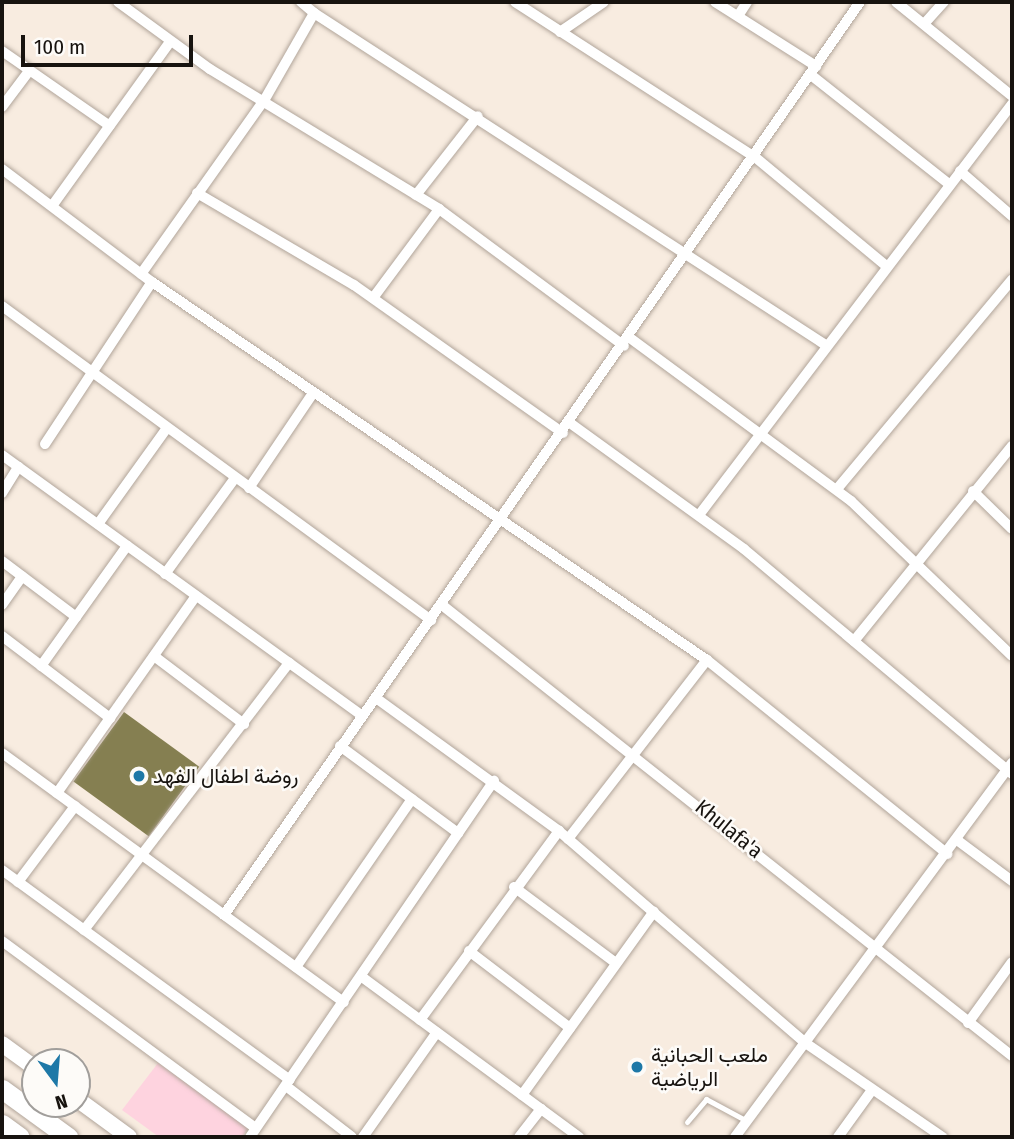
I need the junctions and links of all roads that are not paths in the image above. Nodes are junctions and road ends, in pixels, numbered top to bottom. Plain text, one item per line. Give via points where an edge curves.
1 (118, 2) edge
2 (301, 2) edge
3 (515, 2) edge
4 (604, 2) edge
5 (715, 2) edge
6 (747, 2) edge
7 (860, 2) edge
8 (896, 2) edge
9 (944, 2) edge
10 (314, 13) junction
11 (738, 16) junction
12 (924, 24) junction
13 (560, 32) junction
14 (170, 42) junction
15 (2, 51) edge
16 (813, 70) junction
17 (29, 71) junction
18 (1012, 96) edge
19 (265, 99) junction
20 (1012, 104) edge
21 (2, 107) edge
22 (478, 116) junction
23 (110, 126) junction
24 (755, 157) junction
25 (2, 169) edge
26 (960, 171) junction
27 (950, 184) junction
28 (197, 193) junction
29 (416, 195) junction
30 (52, 206) junction
31 (439, 209) junction
32 (1012, 215) edge
33 (688, 251) junction
34 (885, 265) junction
35 (141, 274) junction
36 (1012, 279) edge
37 (152, 282) junction
38 (373, 298) junction
39 (2, 306) edge
40 (627, 342) junction
41 (824, 344) junction
42 (93, 371) junction
43 (313, 393) junction
44 (570, 423) junction
45 (167, 428) junction
46 (759, 429) junction
47 (563, 433) junction
48 (45, 444) dead end
49 (1012, 446) edge
50 (2, 455) edge
51 (18, 467) junction
52 (235, 478) junction
53 (248, 488) junction
54 (837, 489) junction
55 (973, 491) junction
56 (2, 493) edge
57 (699, 514) junction
58 (504, 520) junction
59 (98, 524) junction
60 (1012, 529) edge
61 (127, 546) junction
62 (919, 560) junction
63 (2, 561) edge
64 (166, 573) junction
65 (22, 576) junction
66 (196, 596) junction
67 (2, 605) edge
68 (442, 605) junction
69 (76, 617) junction
70 (431, 620) junction
71 (2, 636) edge
72 (854, 641) junction
73 (154, 656) junction
74 (1012, 656) edge
75 (707, 660) junction
76 (289, 663) junction
77 (41, 666) junction
78 (376, 698) junction
79 (361, 715) junction
80 (110, 718) junction
81 (244, 724) junction
82 (340, 746) junction
83 (636, 752) junction
84 (2, 753) edge
85 (1010, 768) edge
86 (494, 781) junction
87 (57, 793) junction
88 (412, 799) junction
89 (75, 806) junction
90 (559, 831) junction
91 (458, 833) junction
92 (568, 839) junction
93 (957, 840) junction
94 (947, 853) junction
95 (144, 856) junction
96 (2, 870) edge
97 (1012, 881) edge
98 (18, 882) junction
99 (514, 887) junction
100 (654, 911) junction
101 (224, 915) junction
102 (84, 930) junction
103 (2, 941) edge
104 (469, 951) junction
105 (875, 951) junction
106 (1012, 962) edge
107 (616, 963) junction
108 (296, 967) junction
109 (362, 976) junction
110 (344, 1002) junction
111 (421, 1020) junction
112 (968, 1023) junction
113 (570, 1028) junction
114 (437, 1032) junction
115 (804, 1041) junction
116 (2, 1044) edge
117 (1012, 1056) edge
118 (21, 1058) edge
119 (288, 1083) junction
120 (2, 1089) edge
121 (872, 1090) junction
122 (522, 1095) junction
123 (91, 1109) edge
124 (541, 1109) junction
125 (747, 1121) junction
126 (687, 1122) dead end
127 (2, 1124) edge
128 (253, 1133) edge
129 (20, 1137) edge
130 (68, 1137) edge
131 (129, 1137) edge
132 (352, 1137) edge
133 (363, 1137) edge
134 (519, 1137) edge
135 (579, 1137) edge
136 (735, 1137) edge
137 (838, 1137) edge
138 (942, 1137) edge

1 - 14 street
2 - 10 street
3 - 13 street
4 - 13 street
5 - 11 street
6 - 11 street
7 - 16 street
8 - 12 street
9 - 12 street
10 - 19 street
10 - 22 street
11 - 16 street
12 - 18 street
13 - 24 street
14 - 19 street
14 - 23 street
15 - 17 street
16 - 24 street
16 - 27 street
17 - 21 street
17 - 23 street
19 - 28 street
19 - 29 street
20 - 26 street
22 - 29 street
22 - 33 street
23 - 30 street
24 - 33 street
24 - 34 street
25 - 30 street
26 - 27 street
26 - 32 street
27 - 34 street
28 - 35 street
28 - 38 street
29 - 31 street
30 - 35 street
31 - 38 street
31 - 40 street
33 - 40 street
33 - 41 street
34 - 41 street
35 - 37 street
36 - 54 street
37 - 42 street
37 - 43 street
38 - 47 street
39 - 42 street
40 - 44 street
40 - 46 street
41 - 46 street
42 - 45 street
42 - 48 street
43 - 53 street
43 - 58 street
44 - 47 street
44 - 57 street
45 - 52 street
45 - 59 street
46 - 54 street
46 - 57 street
47 - 58 street
49 - 55 street
50 - 51 street
51 - 56 street
51 - 59 street
52 - 53 street
52 - 64 street
53 - 70 street
54 - 62 street
55 - 60 street
55 - 62 street
57 - 72 street
58 - 68 street
58 - 75 street
59 - 61 street
61 - 64 street
61 - 69 street
62 - 72 street
62 - 74 street
63 - 65 street
64 - 66 street
65 - 67 street
65 - 69 street
66 - 73 street
66 - 76 street
68 - 70 street
68 - 83 street, Khulafa'a
69 - 77 street
70 - 78 street
71 - 77 street
72 - 85 street
73 - 80 street
73 - 81 street
75 - 83 street
75 - 94 street
76 - 79 street
76 - 81 street
77 - 80 street
78 - 79 street
78 - 86 street
79 - 82 street
80 - 87 street
81 - 95 street
82 - 88 street
82 - 101 street
83 - 92 street
83 - 105 street, Khulafa'a
84 - 87 street
85 - 93 street
86 - 90 street
86 - 91 street
87 - 89 street
88 - 91 street
88 - 108 street
89 - 95 street
89 - 98 street
90 - 92 street
90 - 99 street
91 - 109 street
92 - 100 street
93 - 94 street
93 - 97 street
94 - 105 street
95 - 101 street
95 - 102 street
96 - 98 street
98 - 102 street
99 - 104 street
99 - 107 street
100 - 107 street
100 - 115 street
101 - 108 street
102 - 119 street
103 - 128 street
104 - 111 street
104 - 113 street
105 - 112 street, Khulafa'a
105 - 115 street
106 - 112 street
107 - 113 street
108 - 110 street
109 - 110 street
109 - 111 street
110 - 119 street
111 - 114 street
112 - 117 street, Khulafa'a
113 - 122 street
114 - 122 street
114 - 133 street
115 - 121 street
115 - 125 street
116 - 118 main road
119 - 128 street
119 - 132 street
120 - 130 highway
121 - 137 street
121 - 138 street
122 - 124 street
123 - 131 main road
124 - 134 street
124 - 135 street
125 - 126 lane via 706,1099
125 - 136 street
127 - 129 highway

